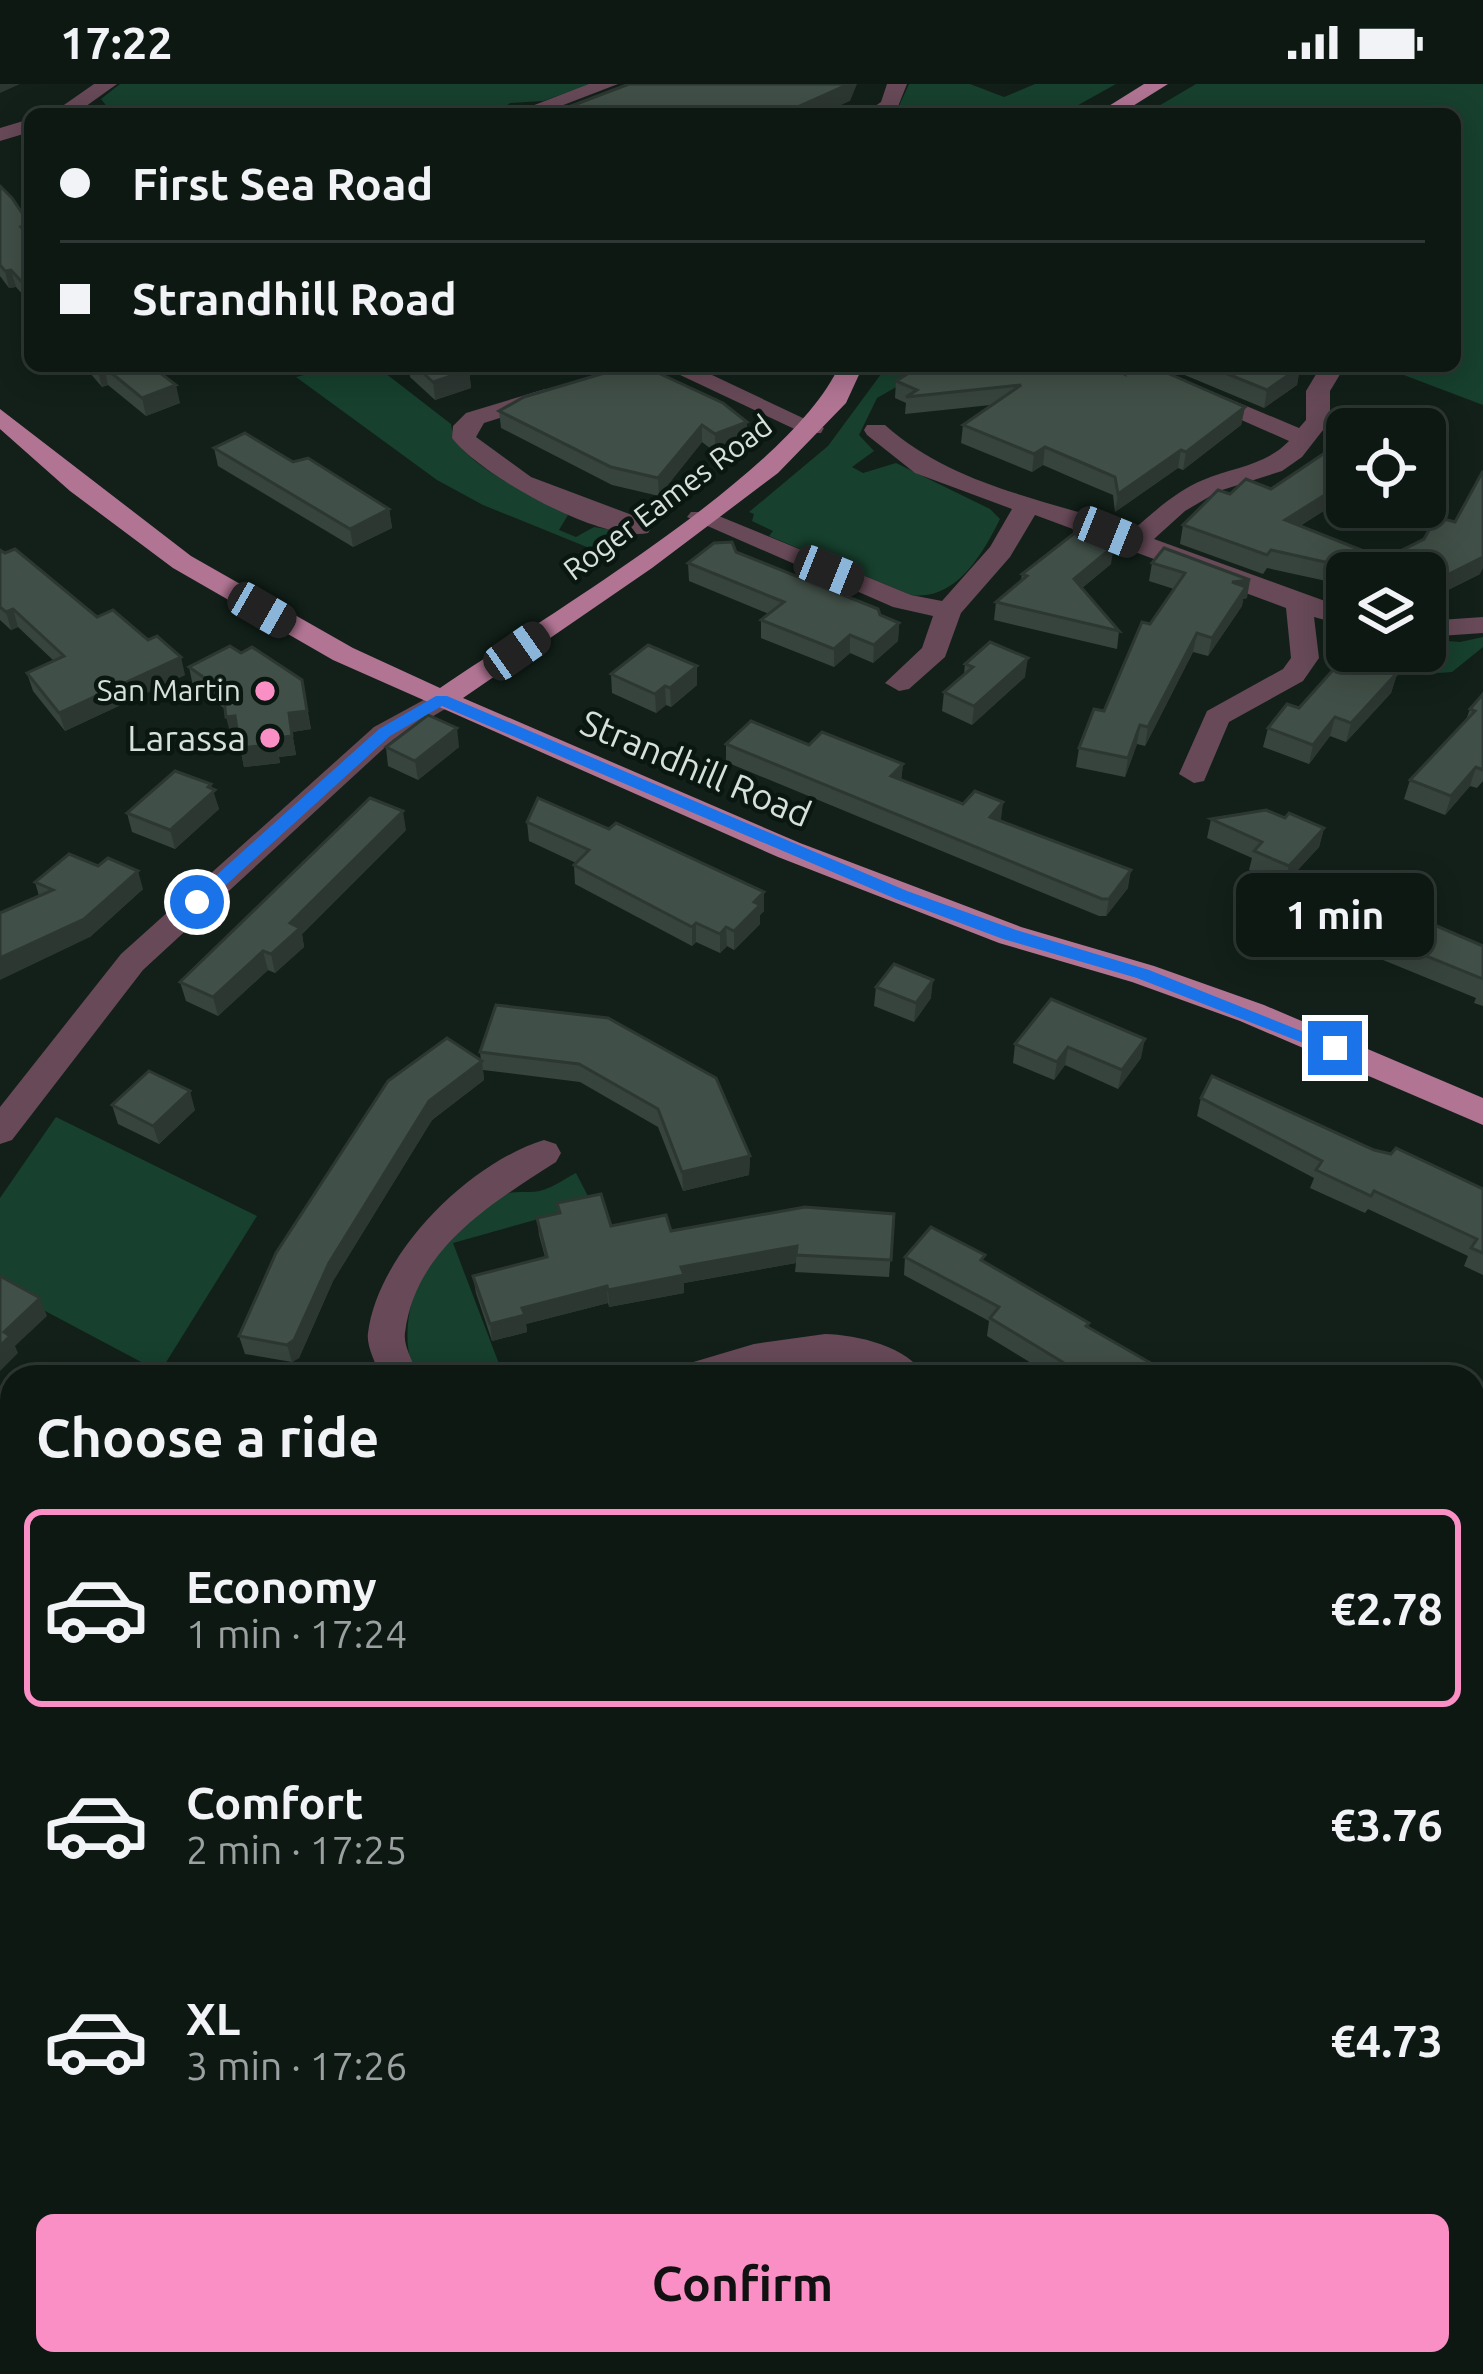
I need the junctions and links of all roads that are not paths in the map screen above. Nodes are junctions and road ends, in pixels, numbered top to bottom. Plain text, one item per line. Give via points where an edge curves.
1 (107, 84) edge
2 (608, 84) edge
3 (1158, 84) edge
4 (80, 108) edge
5 (538, 108) edge
6 (1116, 108) edge
7 (686, 372) edge
8 (848, 372) edge
9 (1145, 372) edge
10 (1330, 372) edge
11 (577, 387) edge
12 (0, 416) edge
13 (812, 428) junction
14 (876, 430) dead end
15 (1302, 438) junction
16 (896, 451) junction
17 (867, 464) dead end
18 (1026, 508) junction
19 (586, 511) junction
20 (700, 518) junction
21 (639, 527) dead end
22 (564, 528) dead end
23 (1135, 542) junction
24 (1299, 605) junction
25 (948, 610) junction
26 (1326, 612) edge
27 (1483, 625) edge
28 (1446, 628) edge
29 (899, 683) dead end
30 (442, 700) junction
31 (1194, 775) dead end
32 (1483, 1112) edge
33 (0, 1131) edge
34 (544, 1153) dead end
35 (396, 1365) edge
36 (726, 1365) edge
37 (884, 1365) edge

1 - 4 street
2 - 5 street
3 - 6 main road
7 - 13 street
8 - 13 main road, Roger Eames Road
9 - 15 street
10 - 15 street via 1318,391 1318,421
11 - 19 street via 475,418 464,438 517,478
12 - 30 main road, Strandhill Road via 182,562 292,628
13 - 20 main road, Roger Eames Road
14 - 16 street
15 - 23 street via 1273,466 1176,506
16 - 17 street
16 - 18 street
18 - 23 street
18 - 25 street via 1001,551
19 - 21 street
19 - 22 street
20 - 25 street via 903,601
20 - 30 main road, Roger Eames Road
23 - 24 street
24 - 26 street
24 - 31 street via 1305,658 1293,675 1217,717
25 - 29 street via 934,651
27 - 28 street
30 - 32 main road, Strandhill Road via 902,895 1252,1013
30 - 33 street via 384,733 132,962
34 - 35 street via 432,1234 385,1337
36 - 37 street via 830,1349

